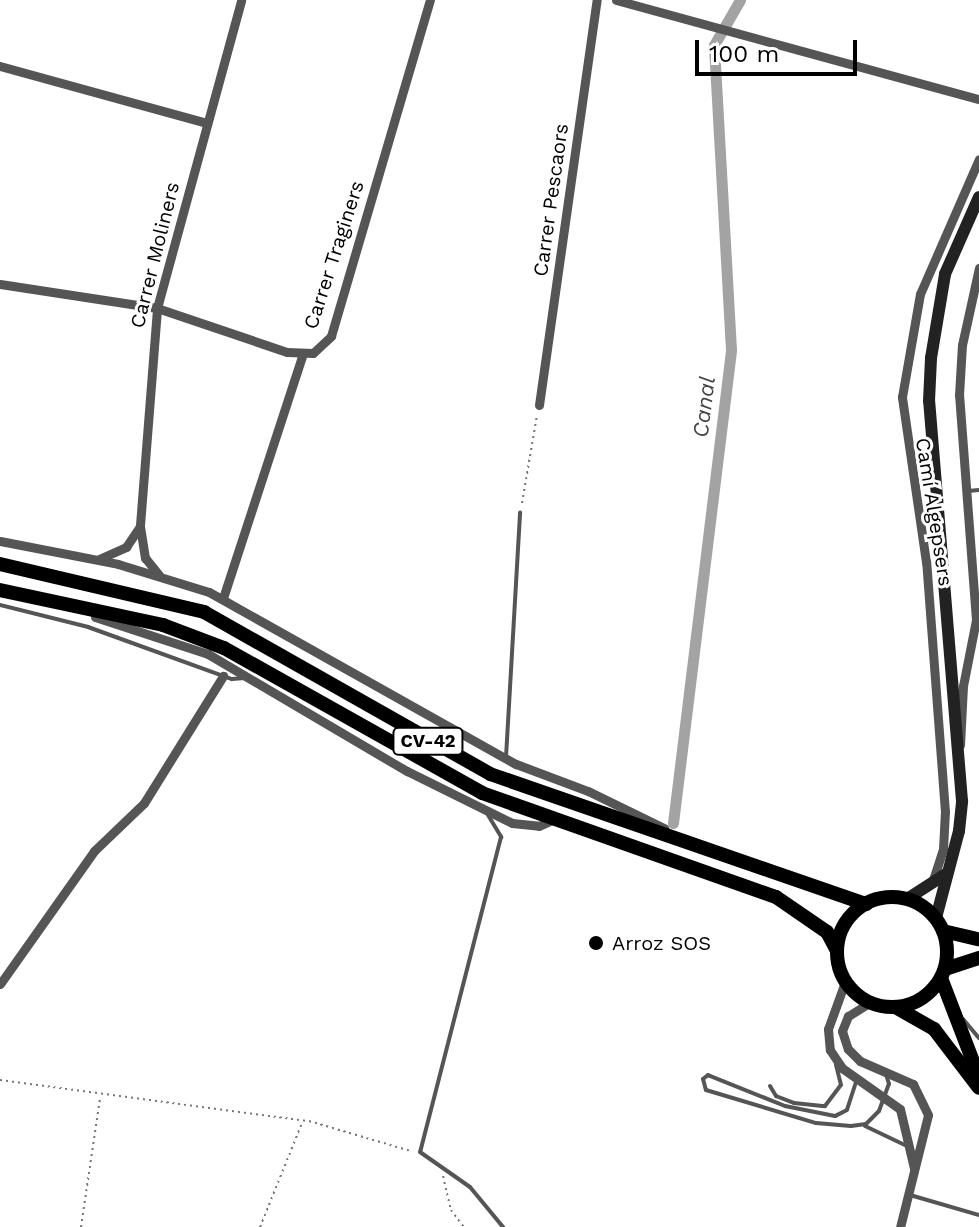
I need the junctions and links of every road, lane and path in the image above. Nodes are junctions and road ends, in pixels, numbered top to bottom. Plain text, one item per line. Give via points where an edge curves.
1 (241, 0) edge
2 (430, 0) edge
3 (597, 0) edge
4 (616, 0) edge
5 (0, 66) edge
6 (979, 99) edge
7 (207, 123) junction
8 (979, 159) edge
9 (979, 197) edge
10 (979, 268) edge
11 (0, 284) edge
12 (157, 308) junction
13 (302, 356) junction
14 (539, 405) joint
15 (979, 490) edge
16 (966, 491) junction
17 (520, 512) joint
18 (140, 525) junction
19 (0, 541) edge
20 (94, 560) junction
21 (0, 564) edge
22 (159, 575) junction
23 (0, 590) edge
24 (223, 598) junction
25 (0, 605) edge
26 (75, 606) junction
27 (223, 676) junction
28 (250, 678) junction
29 (958, 753) junction
30 (506, 758) junction
31 (484, 810) junction
32 (552, 820) junction
33 (762, 869) junction
34 (946, 874) junction
35 (932, 883) junction
36 (907, 899) junction
37 (866, 904) junction
38 (940, 925) junction
39 (979, 939) edge
40 (837, 951) junction
41 (979, 958) edge
42 (943, 974) junction
43 (845, 982) junction
44 (0, 984) edge
45 (869, 1003) junction
46 (897, 1007) junction
47 (952, 1012) junction
48 (979, 1038) edge
49 (835, 1058) junction
50 (885, 1071) junction
51 (856, 1075) junction
52 (979, 1077) edge
53 (0, 1080) edge
54 (770, 1086) dead end
55 (979, 1088) edge
56 (100, 1096) junction
57 (887, 1096) junction
58 (302, 1121) junction
59 (858, 1125) junction
60 (910, 1148) junction
61 (420, 1152) junction
62 (442, 1171) junction
63 (914, 1171) junction
64 (908, 1194) junction
65 (979, 1215) edge
66 (81, 1227) edge
67 (260, 1227) edge
68 (464, 1227) edge
69 (503, 1227) edge
70 (900, 1227) edge

1 - 7 street, Carrer Moliners
2 - 13 street, Carrer Traginers via 331,336
3 - 14 street, Carrer Pescaors
4 - 6 street
5 - 7 street
7 - 12 street, Carrer Moliners
8 - 35 street, Camí Algepsers via 920,294 902,397 926,562 945,812 943,849
9 - 29 main road via 945,274 935,318 929,401
10 - 16 street via 962,345
11 - 12 street
12 - 13 street
12 - 18 street, Carrer Moliners
13 - 24 street, Carrer Traginers
14 - 17 path
15 - 16 lane
16 - 29 street via 976,620 963,686
17 - 30 lane
18 - 20 street via 126,547
18 - 22 street, Carrer Moliners via 145,558
19 - 20 street
20 - 22 street
21 - 33 main road, CV-42 via 204,612 490,774
22 - 24 street
23 - 26 main road, CV-42
24 - 30 street
25 - 27 lane via 88,627
26 - 28 street via 182,643
26 - 32 main road, CV-42 via 163,625 224,648 440,772
27 - 28 lane
27 - 44 street via 144,803 94,851
28 - 31 street
29 - 34 main road via 962,816
30 - 33 street
31 - 32 street via 524,826
31 - 61 lane via 501,837
32 - 40 main road, CV-42 via 776,897 827,932
33 - 37 main road, CV-42
34 - 35 main road
34 - 38 main road
35 - 36 main road
36 - 37 main road, CV-42
36 - 38 main road
37 - 40 main road via 846,924
38 - 39 main road
38 - 42 main road
40 - 43 main road, CV-42
41 - 42 main road
42 - 46 main road via 922,999
42 - 47 main road
43 - 45 main road
43 - 49 street via 828,1029
45 - 46 main road
45 - 50 street via 848,1016 842,1031 848,1049 860,1061
46 - 55 main road via 934,1029
47 - 48 lane via 974,1027
47 - 52 main road
49 - 51 street
49 - 54 lane via 841,1085 825,1106 794,1103 776,1096
50 - 57 lane
50 - 63 street via 913,1084 928,1115
51 - 57 street
51 - 59 lane via 851,1102 835,1116 785,1106 708,1075 703,1079 706,1090 792,1116
53 - 56 path
56 - 58 path
56 - 66 path
57 - 59 lane via 879,1111
57 - 60 street via 900,1109
58 - 61 path
58 - 67 path
59 - 60 lane via 884,1131
60 - 63 street
61 - 62 lane
62 - 68 path via 451,1210
62 - 69 lane via 470,1187
63 - 64 street
64 - 65 lane
64 - 70 street

